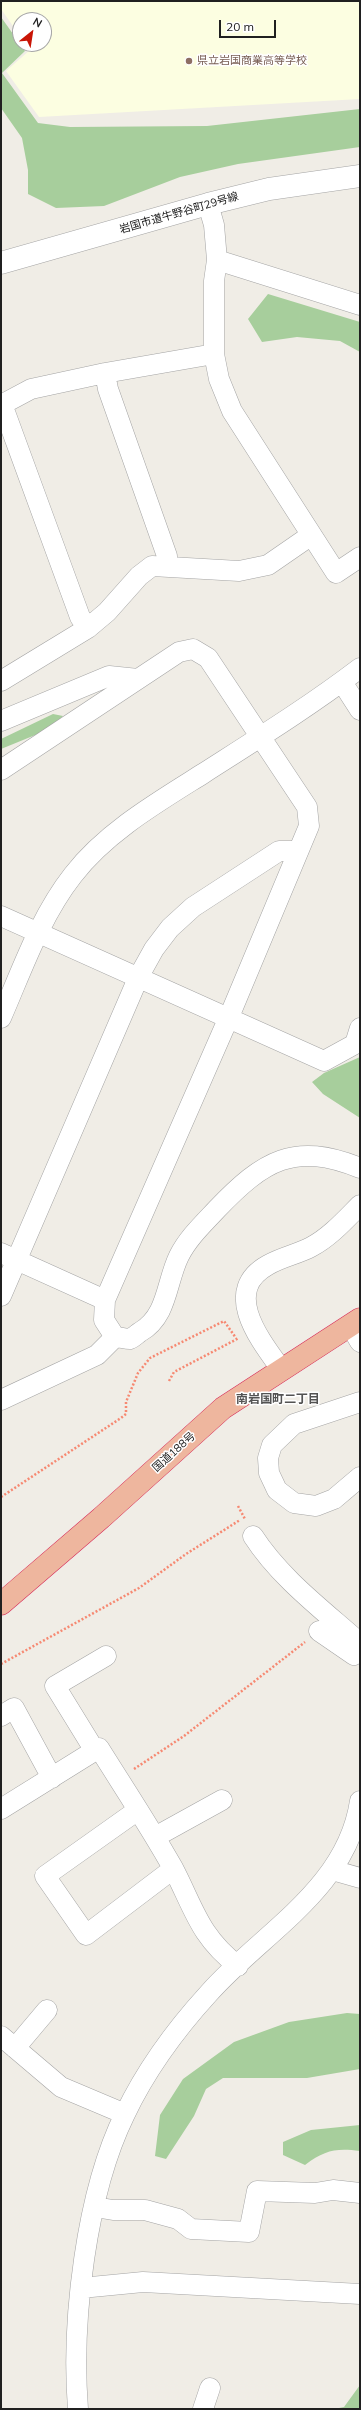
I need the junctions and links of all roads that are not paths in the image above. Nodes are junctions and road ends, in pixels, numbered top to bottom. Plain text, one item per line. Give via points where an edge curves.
1 (360, 176) edge
2 (208, 204) junction
3 (217, 260) junction
4 (1, 263) edge
5 (360, 305) edge
6 (214, 354) junction
7 (105, 373) junction
8 (1, 404) edge
9 (310, 536) junction
10 (360, 556) edge
11 (167, 566) junction
12 (88, 628) junction
13 (360, 668) edge
14 (138, 679) junction
15 (1, 681) edge
16 (342, 682) junction
17 (360, 710) edge
18 (1, 722) edge
19 (259, 738) junction
20 (1, 770) edge
21 (298, 851) junction
22 (1, 916) edge
23 (39, 931) junction
24 (139, 976) junction
25 (230, 1017) junction
26 (1, 1018) edge
27 (360, 1028) edge
28 (360, 1168) edge
29 (360, 1205) edge
30 (8, 1256) edge
31 (1, 1296) edge
32 (105, 1300) junction
33 (357, 1329) edge
34 (115, 1337) junction
35 (281, 1369) junction
36 (1, 1400) edge
37 (360, 1402) edge
38 (360, 1477) edge
39 (253, 1536) dead end
40 (1, 1604) edge
41 (318, 1631) road end
42 (360, 1643) edge
43 (360, 1652) edge
44 (106, 1656) dead end
45 (1, 1716) edge
46 (95, 1751) junction
47 (52, 1778) junction
48 (222, 1800) dead end
49 (359, 1808) edge
50 (1, 1809) edge
51 (138, 1810) junction
52 (154, 1837) junction
53 (173, 1869) junction
54 (332, 1870) junction
55 (360, 1878) edge
56 (238, 1966) junction
57 (47, 2010) dead end
58 (8, 2042) edge
59 (125, 2114) junction
60 (360, 2193) edge
61 (95, 2207) junction
62 (81, 2288) junction
63 (360, 2294) edge
64 (210, 2388) dead end
65 (78, 2409) edge
66 (203, 2409) edge

1 - 2 street, 岩国市道牛野谷町29号線 via 269,189
2 - 3 street via 214,225
2 - 4 street, 岩国市道牛野谷町29号線
3 - 5 street
3 - 6 street via 214,281
6 - 7 street
6 - 9 street via 219,379 232,411
7 - 8 street via 32,389
7 - 11 street via 108,389 168,556
8 - 12 street via 80,617
9 - 10 street via 336,573
9 - 11 street via 268,565 239,571
11 - 12 street via 152,566 139,576 107,612
12 - 15 street
13 - 16 street
14 - 18 street via 109,676
14 - 19 street via 179,652 193,649 208,658
14 - 20 street
16 - 17 street
16 - 19 street
19 - 21 street via 307,808 310,826
19 - 23 street via 147,809 102,845 73,875
21 - 24 street via 279,851 193,907 170,928 154,949
21 - 25 street
22 - 23 street
23 - 24 street
23 - 26 street
24 - 25 street
24 - 30 street
25 - 27 street via 324,1061 355,1044
25 - 32 street
28 - 34 street via 338,1160 309,1155 284,1158 261,1169 241,1184 193,1235 179,1255 158,1315 146,1329 130,1339
29 - 35 street via 334,1232 312,1247 268,1265 254,1275 247,1291 246,1312 254,1330
30 - 31 street
30 - 32 street
32 - 34 street via 104,1320
33 - 35 highway, 国道188号
34 - 36 street via 97,1355
35 - 40 highway, 国道188号 via 223,1408
37 - 38 street via 294,1424 272,1445 268,1458 269,1473 277,1490 294,1503 316,1506 334,1499
39 - 42 street via 280,1571
41 - 43 street via 354,1655
44 - 46 street via 55,1686
45 - 47 street via 14,1708
46 - 47 street
46 - 51 street via 99,1748
47 - 50 street
48 - 52 street
49 - 54 street via 347,1841
51 - 52 street
51 - 53 street via 44,1876 86,1935
52 - 53 street
53 - 56 street via 196,1920 222,1954
54 - 55 street
54 - 56 street via 291,1918
56 - 59 street via 210,1992 180,2028 153,2065
57 - 58 street
58 - 59 street via 61,2087
59 - 61 street via 104,2168
60 - 61 street via 333,2190 315,2193 257,2190 249,2232 191,2229 178,2219 145,2210
61 - 62 street
62 - 63 street via 143,2282
62 - 65 street via 76,2352
64 - 66 street

